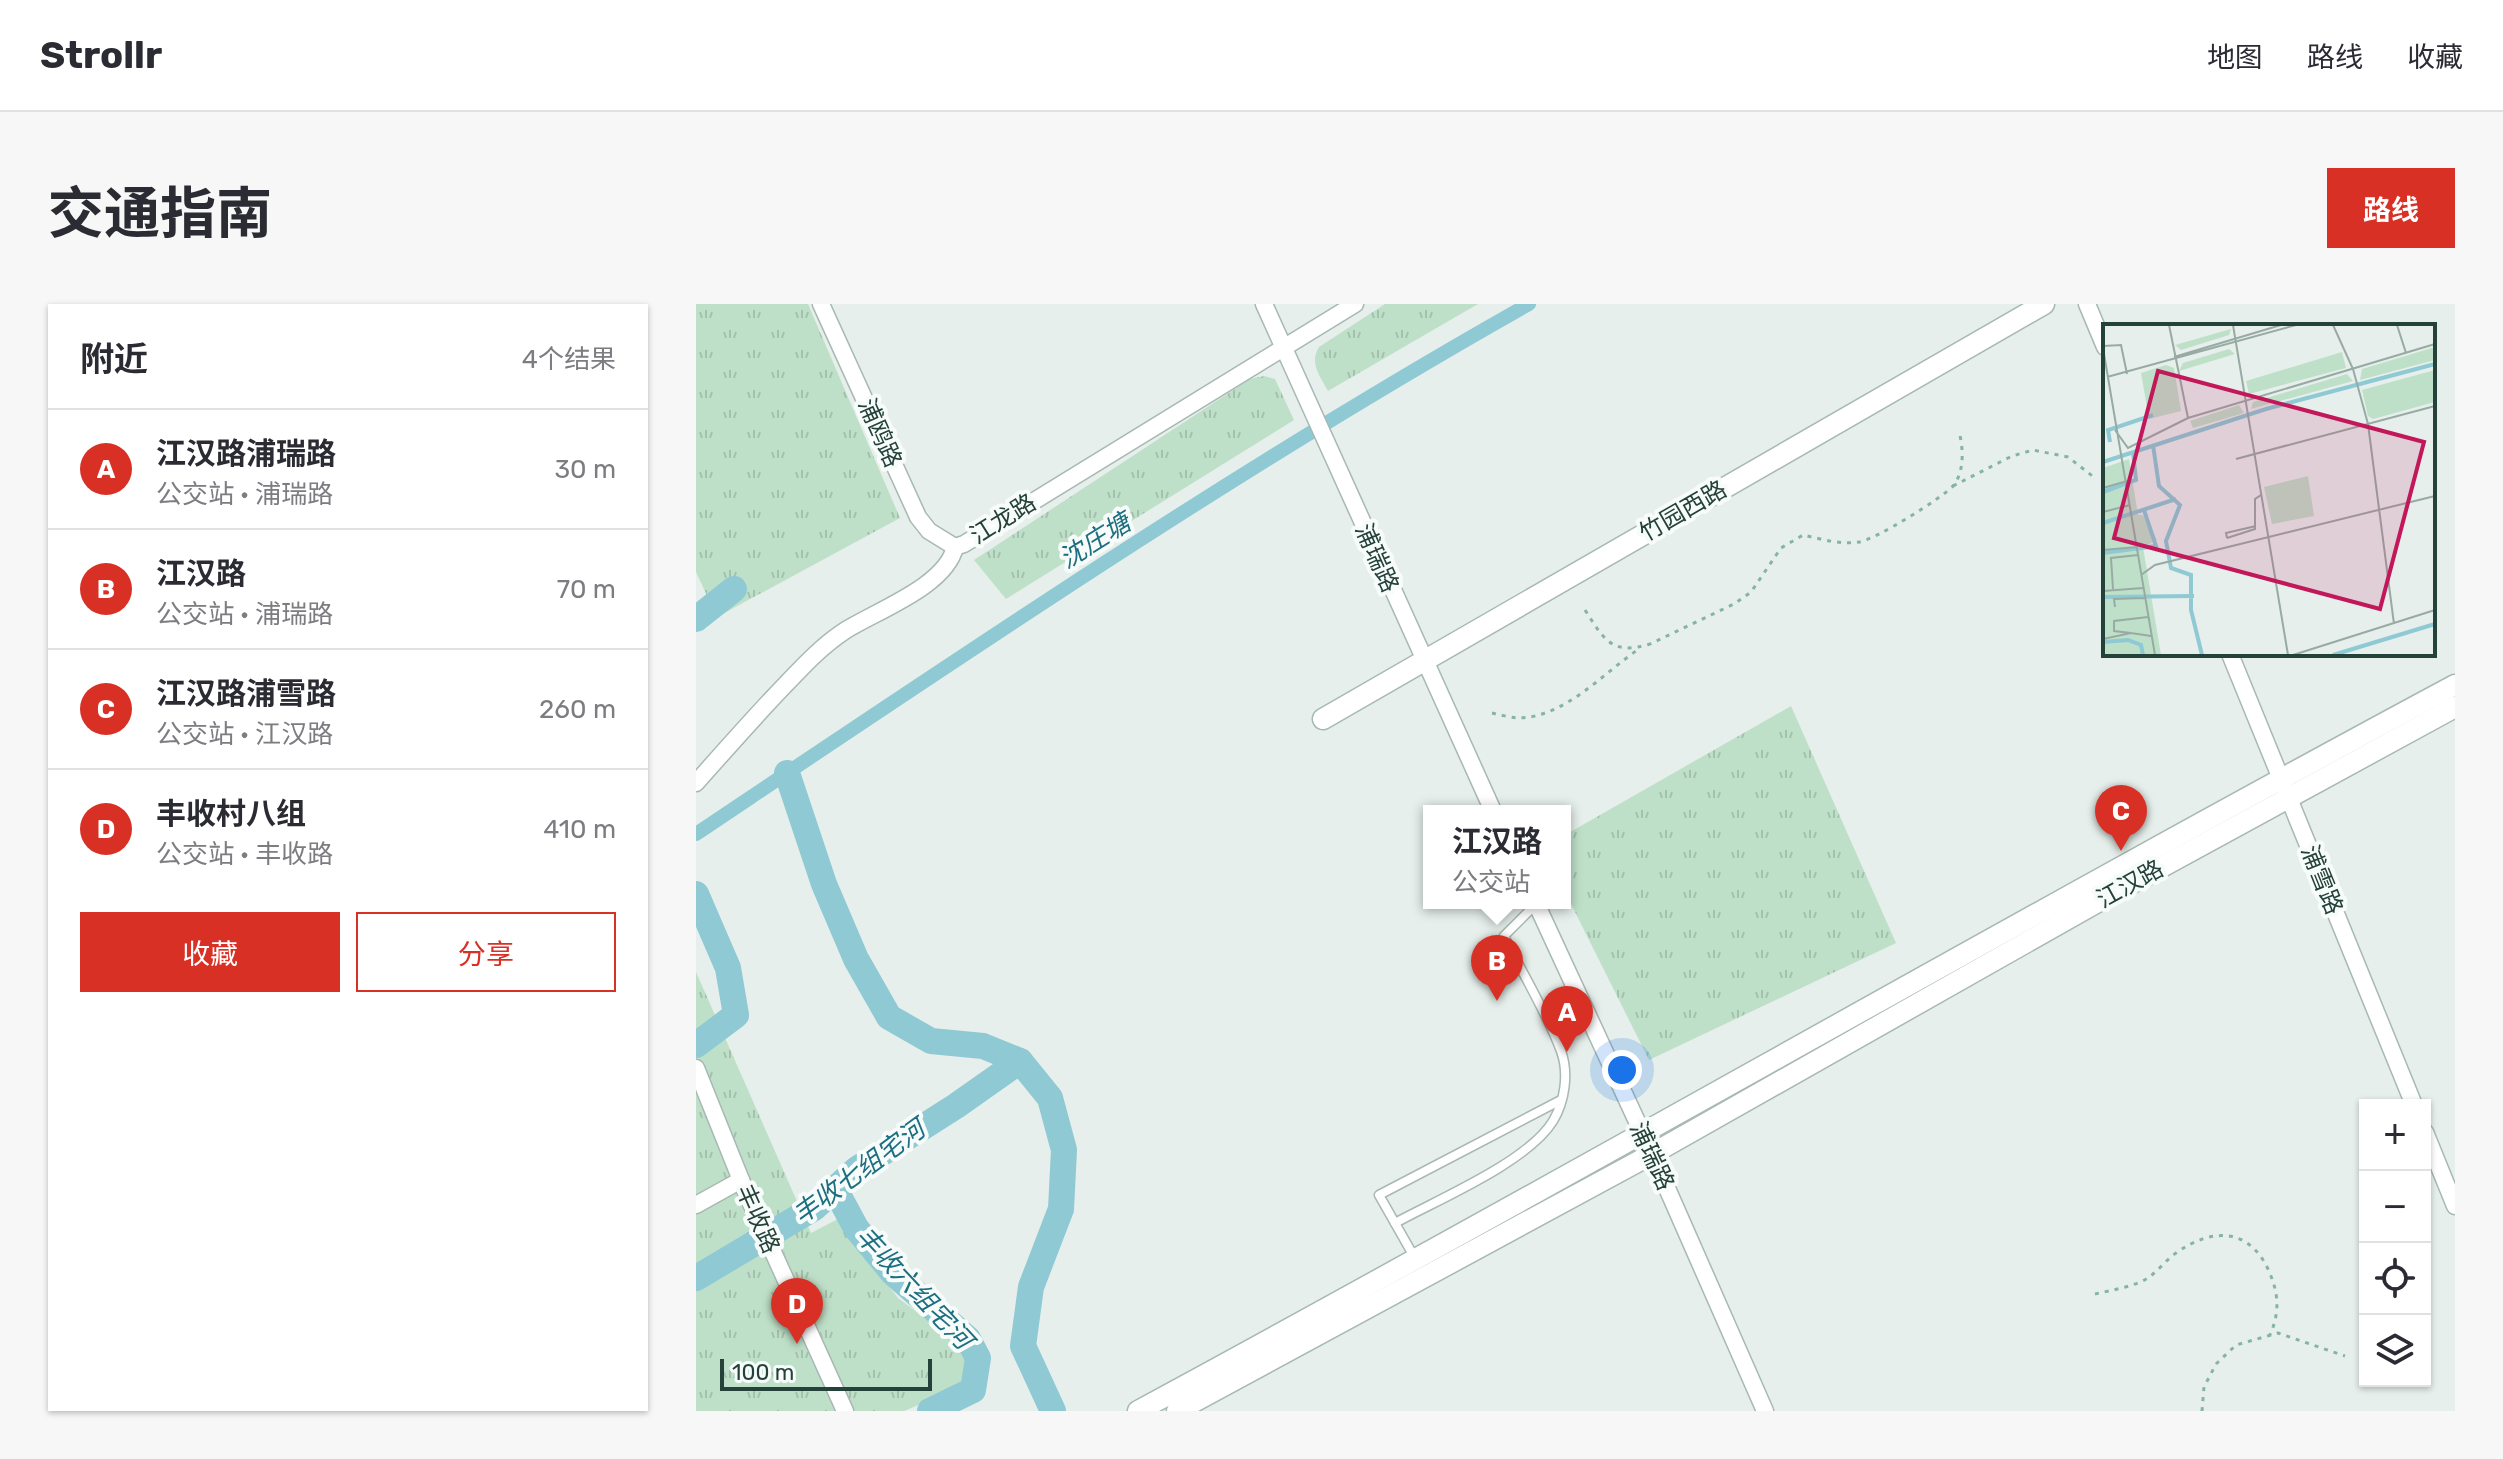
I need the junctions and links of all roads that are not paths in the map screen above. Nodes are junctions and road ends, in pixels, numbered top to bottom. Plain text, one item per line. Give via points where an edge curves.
1 (821, 304) edge
2 (1264, 304) edge
3 (1355, 304) edge
4 (2044, 304) edge
5 (2087, 304) edge
6 (2103, 342) edge
7 (1283, 348) junction
8 (955, 547) junction
9 (2231, 656) edge
10 (1424, 661) junction
11 (2455, 685) edge
12 (2455, 707) edge
13 (1323, 719) dead end
14 (2280, 778) junction
15 (696, 783) edge
16 (2288, 798) junction
17 (1490, 805) edge
18 (1531, 909) edge
19 (1538, 909) edge
20 (696, 1068) edge
21 (2412, 1099) edge
22 (1561, 1100) junction
23 (1642, 1133) junction
24 (2431, 1147) edge
25 (1652, 1154) junction
26 (741, 1180) junction
27 (696, 1205) edge
28 (2455, 1206) edge
29 (1395, 1223) junction
30 (1416, 1261) junction
31 (845, 1411) edge
32 (1138, 1411) edge
33 (1177, 1411) edge
34 (1765, 1411) edge

1 - 8 street, 浦鸥路 via 918,517
2 - 7 street, 浦瑞路
3 - 7 street, 江龙路
4 - 10 street, 竹园西路
5 - 6 street
7 - 8 street, 江龙路
7 - 10 street, 浦瑞路
8 - 15 street, 江龙路 via 944,570 820,648
9 - 14 street, 浦雪路
10 - 13 street, 竹园西路
10 - 17 street, 浦瑞路
11 - 14 street
12 - 16 street, 江汉路
14 - 16 street, 浦雪路
14 - 23 street
16 - 21 street, 浦雪路
16 - 25 street, 江汉路
18 - 22 lane via 1504,936 1561,1053 1566,1083
19 - 23 street, 浦瑞路
20 - 26 street, 丰收路
22 - 29 lane via 1546,1129 1504,1164
22 - 29 lane via 1379,1195
23 - 25 street, 浦瑞路
23 - 30 street
24 - 28 street
25 - 33 street, 江汉路
25 - 34 street, 浦瑞路
26 - 27 street
26 - 31 street, 丰收路
29 - 30 lane
30 - 32 street

